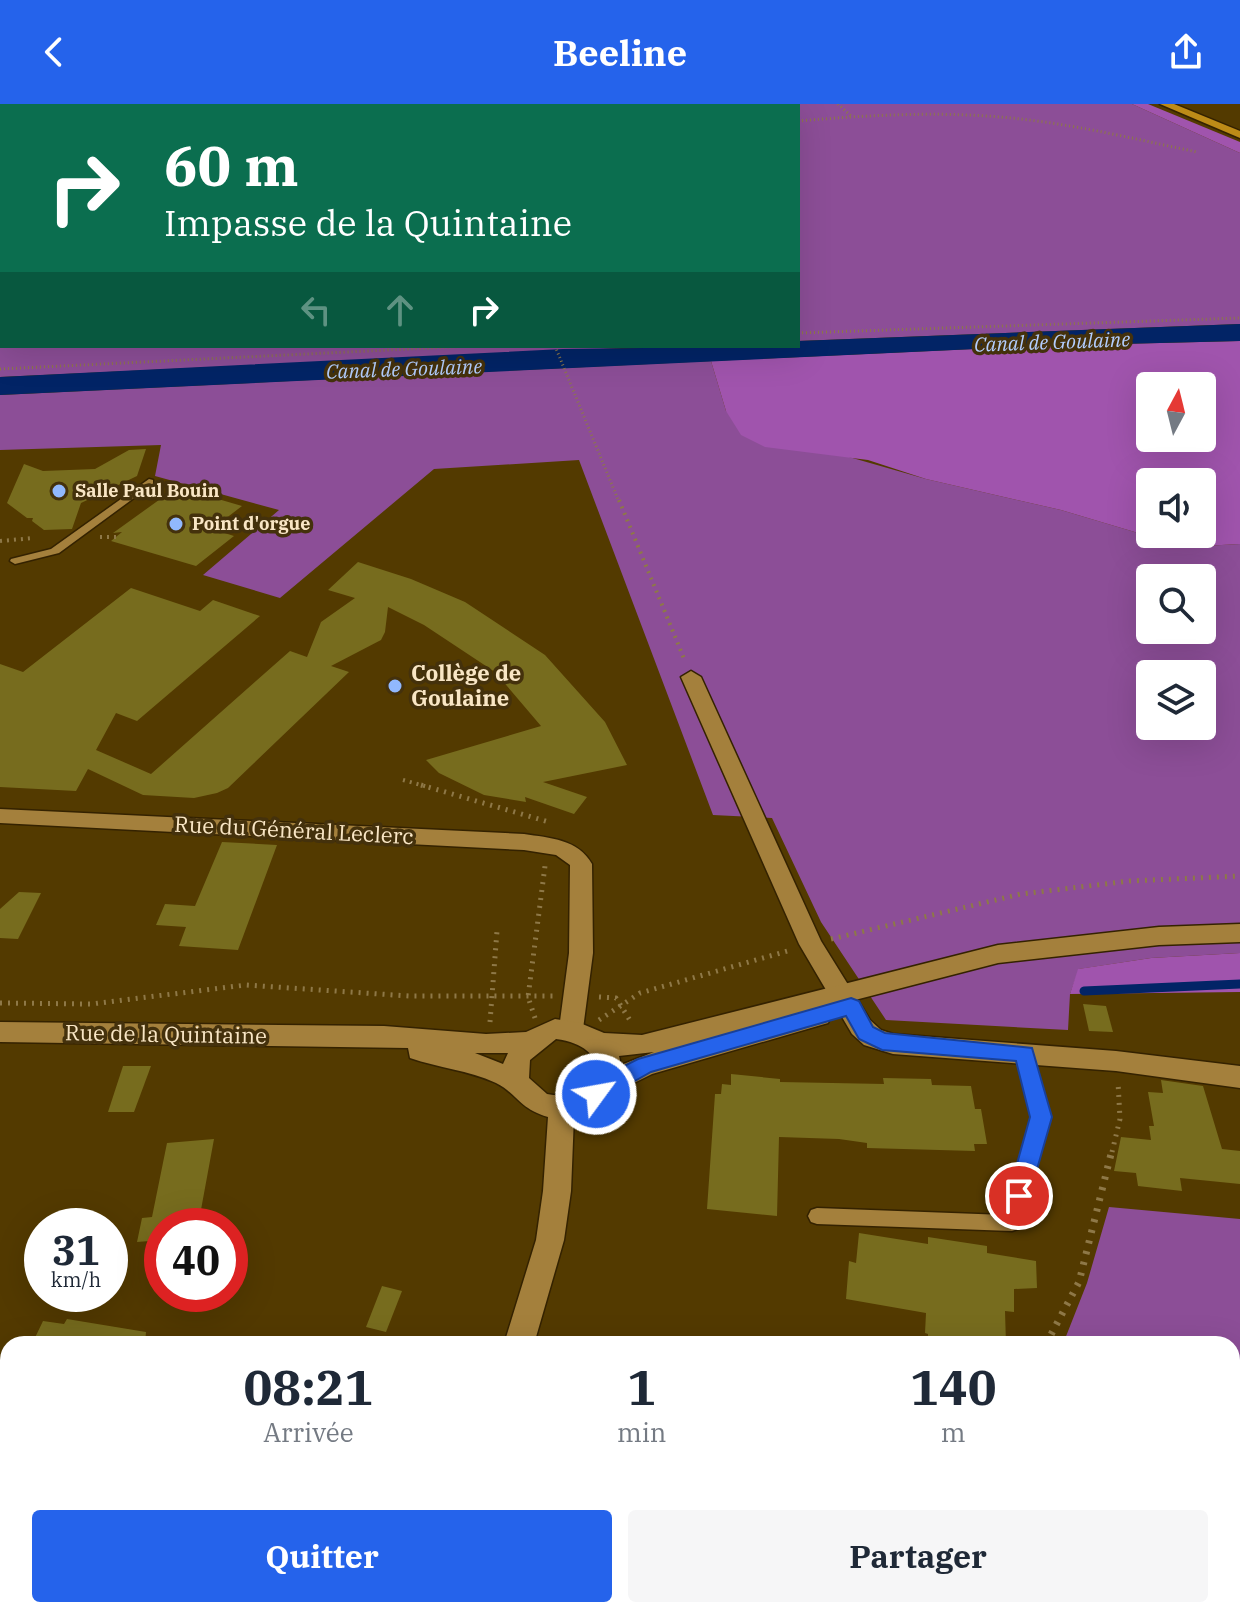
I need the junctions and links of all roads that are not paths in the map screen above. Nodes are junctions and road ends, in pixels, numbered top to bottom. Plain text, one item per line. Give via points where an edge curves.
1 (1165, 104) edge
2 (1190, 104) edge
3 (1240, 124) edge
4 (1240, 135) edge
5 (149, 482) dead end
6 (15, 561) dead end
7 (691, 677) road end
8 (0, 816) edge
9 (1240, 933) edge
10 (847, 1000) junction
11 (571, 1029) junction
12 (0, 1032) edge
13 (332, 1035) junction
14 (533, 1038) junction
15 (600, 1043) junction
16 (1024, 1054) junction
17 (1240, 1077) edge
18 (517, 1082) junction
19 (604, 1086) junction
20 (562, 1107) junction
21 (817, 1216) dead end
22 (521, 1336) edge

1 - 4 highway
2 - 3 highway
5 - 6 lane via 55,551
7 - 10 street via 811,944
8 - 11 street, Rue du Général Leclerc via 552,834 581,864 581,953
9 - 10 street via 1159,936 998,954
10 - 15 street via 642,1045
10 - 16 street via 866,1033 882,1041
10 - 19 street via 645,1065
11 - 14 street
11 - 15 street
12 - 13 street, Rue de la Quintaine
13 - 14 street, Rue de la Quintaine via 486,1044
13 - 18 street, Rue de la Quintaine via 444,1054
14 - 18 street via 516,1061
15 - 19 street via 610,1068
16 - 17 street
16 - 21 lane via 1041,1117 1012,1223
18 - 20 street via 534,1100
19 - 20 street via 586,1101
20 - 22 street via 550,1240

